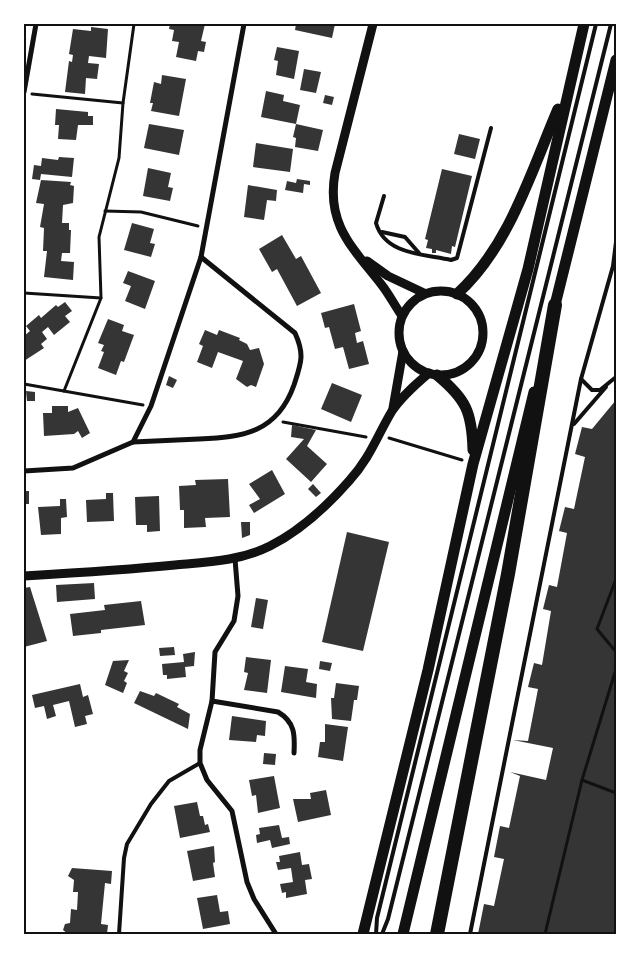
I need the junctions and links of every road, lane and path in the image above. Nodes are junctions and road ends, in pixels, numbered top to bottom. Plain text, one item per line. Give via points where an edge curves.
1 (36, 24) edge
2 (134, 24) edge
3 (244, 24) edge
4 (373, 24) edge
5 (584, 24) edge
6 (596, 24) edge
7 (611, 24) edge
8 (616, 60) edge
9 (570, 83) junction
10 (24, 93) edge
11 (123, 103) junction
12 (491, 128) dead end
13 (384, 196) dead end
14 (106, 211) junction
15 (206, 228) junction
16 (382, 232) junction
17 (616, 242) edge
18 (355, 251) junction
19 (419, 253) junction
20 (201, 257) junction
21 (616, 261) edge
22 (613, 266) junction
23 (24, 293) edge
24 (424, 293) junction
25 (457, 294) junction
26 (101, 298) junction
27 (555, 305) junction
28 (402, 316) junction
29 (403, 351) junction
30 (433, 374) junction
31 (616, 378) edge
32 (581, 379) junction
33 (24, 384) edge
34 (606, 387) junction
35 (64, 391) junction
36 (151, 406) junction
37 (393, 411) junction
38 (574, 424) junction
39 (133, 442) junction
40 (473, 464) junction
41 (24, 471) edge
42 (235, 559) junction
43 (24, 576) edge
44 (616, 578) edge
45 (616, 652) edge
46 (616, 669) edge
47 (212, 701) junction
48 (294, 753) dead end
49 (200, 762) junction
50 (582, 780) junction
51 (616, 793) edge
52 (119, 934) edge
53 (276, 934) edge
54 (363, 934) edge
55 (376, 934) edge
56 (382, 934) edge
57 (403, 934) edge
58 (437, 934) edge
59 (470, 934) edge
60 (545, 934) edge

1 - 10 street
2 - 11 path
3 - 15 street
4 - 18 street via 333,185 337,222
5 - 9 main road
6 - 55 lane via 377,918
7 - 56 lane
8 - 27 main road
9 - 25 main road via 506,230 482,269
9 - 40 main road via 528,269
10 - 11 path
11 - 14 path via 119,158
12 - 19 lane via 460,253 450,260
13 - 16 lane via 376,223
14 - 15 path via 142,212
14 - 26 path via 99,237
15 - 20 street
16 - 19 lane via 405,237
16 - 19 lane via 395,248
17 - 22 lane
18 - 24 street via 388,276
18 - 28 street
20 - 36 street
20 - 39 street via 295,333 302,348 302,360 292,391 273,420 254,432 234,438
21 - 22 lane
22 - 32 lane
23 - 26 path
24 - 25 street via 443,290
24 - 28 street via 409,305
25 - 30 street via 475,307 480,318 482,342 470,363 455,372
26 - 35 path
27 - 57 main road
27 - 58 highway via 508,574
28 - 29 street via 399,339
29 - 30 street via 415,366
29 - 37 street
30 - 37 street via 408,391
30 - 40 main road via 462,398 470,416
31 - 34 lane
32 - 34 lane via 592,390
32 - 38 lane
33 - 35 path
34 - 38 lane
35 - 36 path
36 - 39 street
37 - 42 street via 359,470 318,512 270,546
38 - 59 lane
39 - 41 street via 73,468
40 - 54 main road
42 - 43 street
42 - 47 street via 238,596 234,621 215,652
44 - 45 path via 598,628
46 - 50 path
47 - 48 street via 278,712 285,716 295,732
47 - 49 street
49 - 52 lane via 168,780 128,844 124,858
49 - 53 street via 207,780 232,811 247,882
50 - 51 path
50 - 60 path

